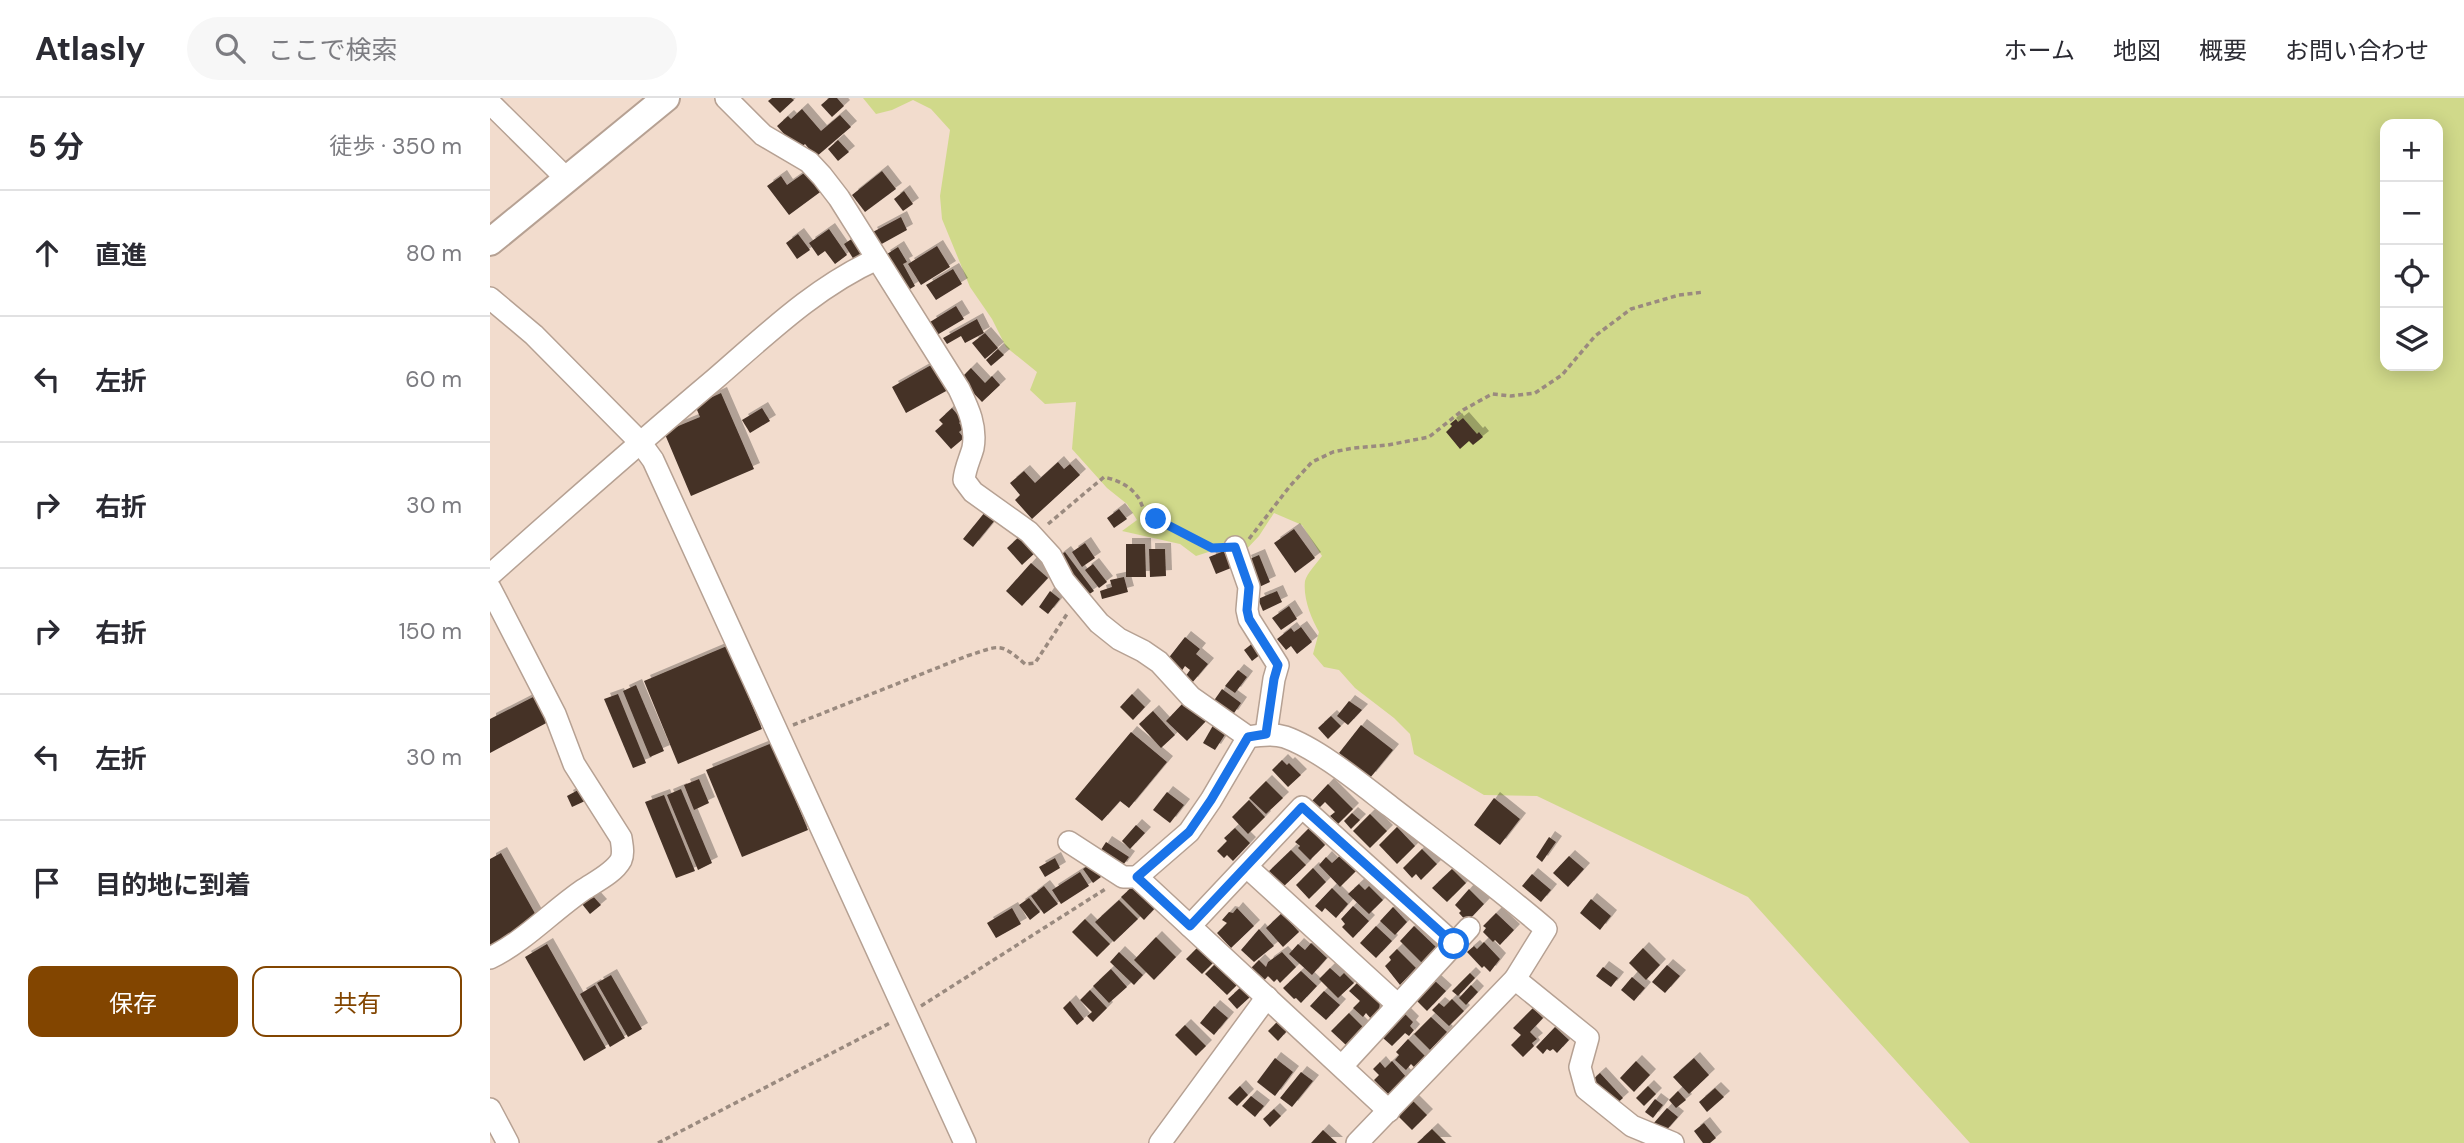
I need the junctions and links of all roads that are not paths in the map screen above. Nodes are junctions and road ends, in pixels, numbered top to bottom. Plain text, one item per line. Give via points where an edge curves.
1 (666, 98) edge
2 (726, 98) edge
3 (490, 103) edge
4 (567, 179) junction
5 (490, 242) edge
6 (877, 259) junction
7 (490, 298) edge
8 (640, 442) junction
9 (1235, 547) road end
10 (490, 575) edge
11 (490, 587) edge
12 (1257, 736) junction
13 (1069, 842) dead end
14 (1247, 867) junction
15 (1137, 877) junction
16 (1190, 926) junction
17 (490, 958) edge
18 (1515, 979) junction
19 (1266, 996) junction
20 (1398, 1005) junction
21 (1342, 1066) junction
22 (490, 1109) edge
23 (1389, 1111) junction
24 (508, 1143) edge
25 (965, 1143) edge
26 (1160, 1143) edge
27 (1357, 1143) edge
28 (1673, 1143) edge

1 - 4 street
2 - 6 street via 763,135 809,162 839,198
3 - 4 street
4 - 5 street
6 - 8 street via 812,297
6 - 12 street via 969,410 975,430 964,480 973,492 1033,537 1099,624 1160,662 1191,696
7 - 8 street via 534,335
8 - 10 street
8 - 25 street via 653,460
9 - 12 street via 1249,587 1249,619 1278,665
11 - 17 street via 555,714 574,764 621,838 623,852 621,861 606,875
12 - 15 street via 1189,832
12 - 18 street via 1283,736 1304,746 1546,929
13 - 15 street via 1123,877
14 - 16 street
14 - 20 street
14 - 20 street via 1302,807 1462,936
15 - 16 street
16 - 19 street
18 - 23 street
18 - 28 street via 1588,1038 1580,1067 1586,1089 1632,1126
19 - 21 street
19 - 26 street
20 - 21 street
21 - 23 street
22 - 24 street
23 - 27 street

